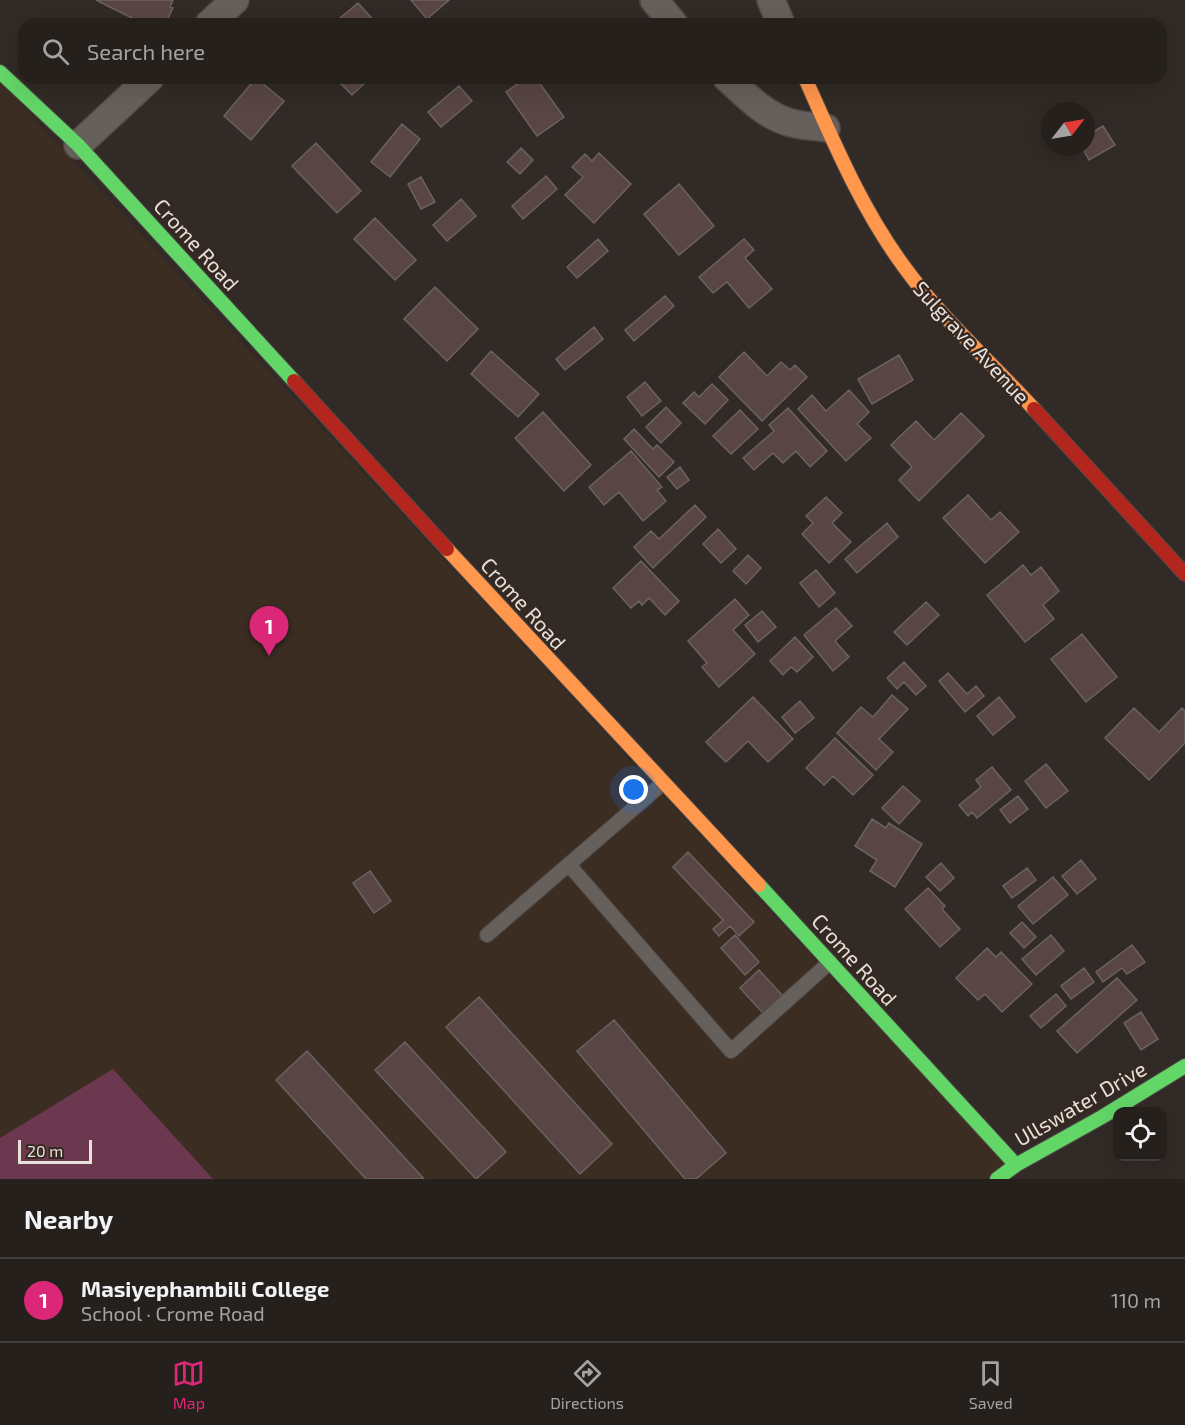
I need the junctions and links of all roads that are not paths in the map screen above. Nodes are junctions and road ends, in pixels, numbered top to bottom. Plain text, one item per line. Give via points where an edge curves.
1 (235, 0) edge
2 (654, 0) edge
3 (771, 0) edge
4 (216, 18) edge
5 (669, 18) edge
6 (779, 18) edge
7 (0, 72) edge
8 (144, 84) edge
9 (734, 84) edge
10 (808, 84) edge
11 (826, 128) junction
12 (78, 145) junction
13 (1185, 574) edge
14 (663, 783) junction
15 (569, 865) junction
16 (488, 935) dead end
17 (830, 962) junction
18 (1185, 1066) edge
19 (1016, 1165) junction
20 (997, 1179) edge

1 - 4 street
2 - 5 street
3 - 6 street
7 - 12 street, Crome Road
8 - 12 street
9 - 11 street via 772,115 788,122
10 - 11 street, Sulgrave Avenue
11 - 13 street, Sulgrave Avenue via 854,186 904,267 944,316 994,365
12 - 14 street, Crome Road
14 - 15 lane
14 - 17 street, Crome Road
15 - 16 lane
15 - 17 lane via 731,1051
17 - 19 street, Crome Road
18 - 19 street, Ullswater Drive
19 - 20 street, Ullswater Drive

